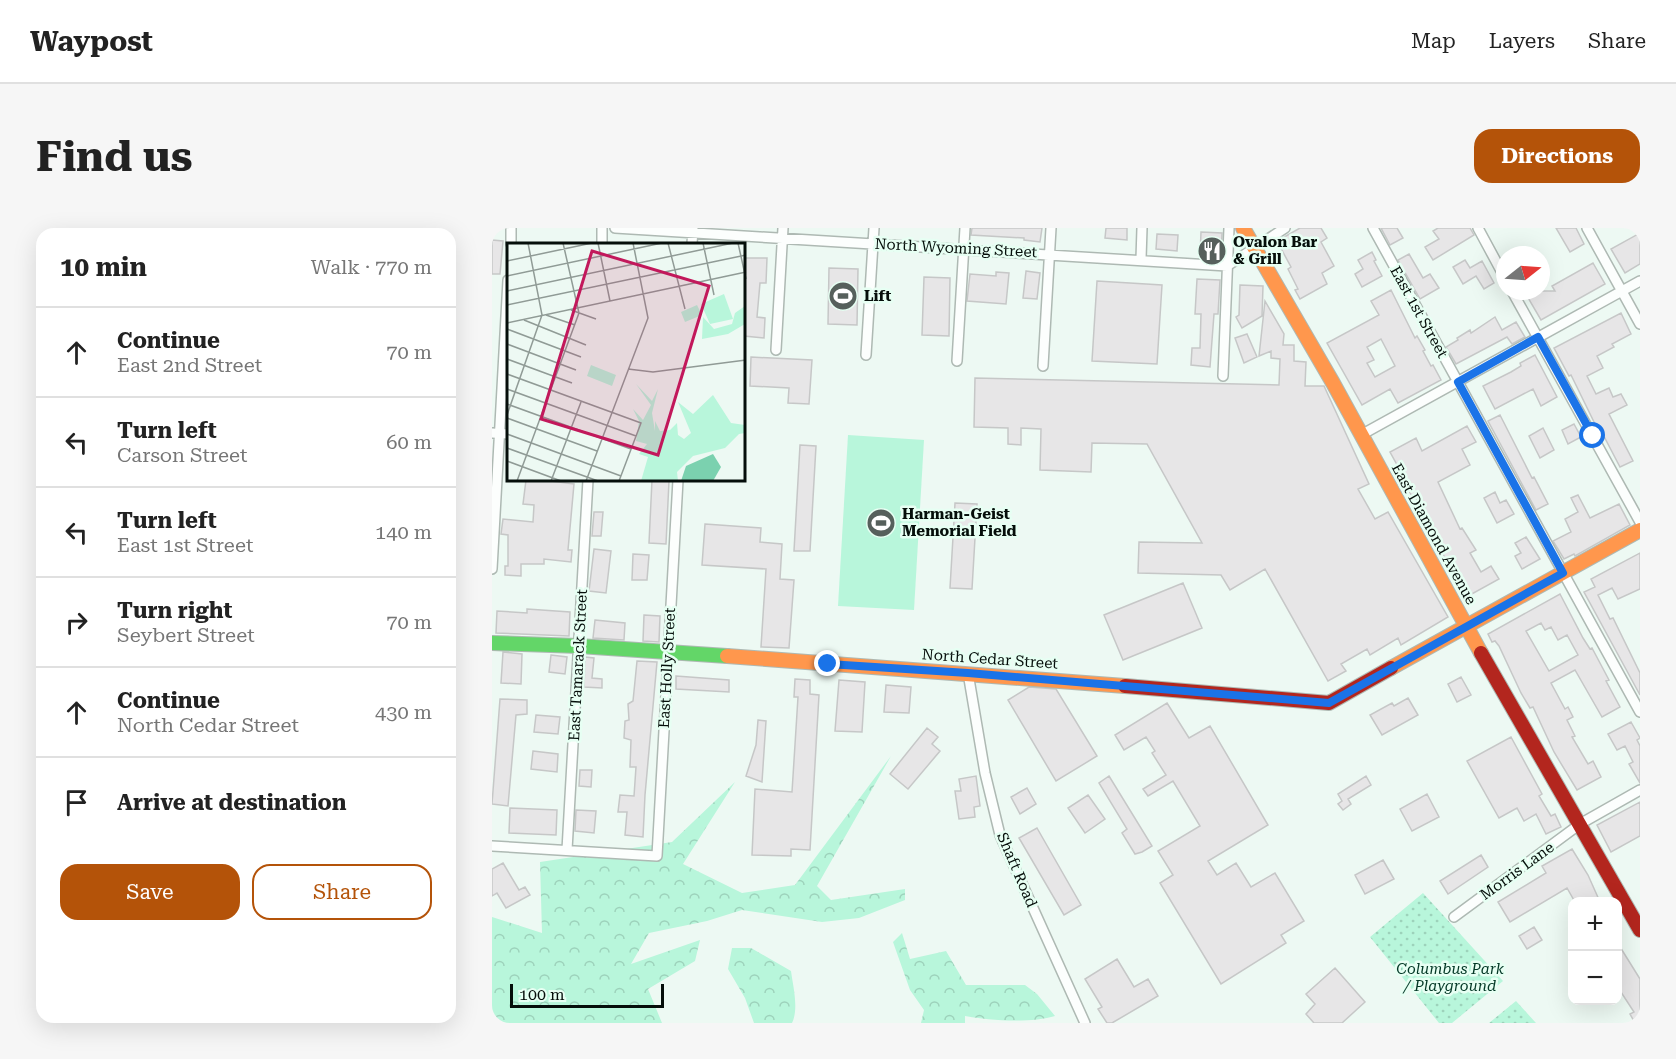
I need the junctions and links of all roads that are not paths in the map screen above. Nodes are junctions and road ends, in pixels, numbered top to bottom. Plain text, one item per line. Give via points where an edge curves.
1 (512, 228) edge
2 (615, 228) edge
3 (874, 228) edge
4 (965, 228) edge
5 (1051, 228) edge
6 (1142, 228) edge
7 (1229, 228) edge
8 (1243, 228) edge
9 (1285, 228) edge
10 (1373, 228) edge
11 (1478, 228) edge
12 (1587, 228) edge
13 (692, 230) edge
14 (782, 233) edge
15 (511, 243) edge
16 (873, 243) junction
17 (1254, 247) junction
18 (964, 249) junction
19 (1050, 254) junction
20 (1141, 259) junction
21 (1496, 261) edge
22 (1227, 266) junction
23 (1640, 281) edge
24 (1622, 291) junction
25 (507, 299) edge
26 (1517, 300) edge
27 (1640, 324) edge
28 (1538, 337) junction
29 (776, 350) dead end
30 (867, 355) dead end
31 (957, 361) dead end
32 (1043, 366) dead end
33 (1223, 376) dead end
34 (1458, 382) junction
35 (500, 434) edge
36 (1361, 435) junction
37 (588, 482) edge
38 (678, 482) edge
39 (1640, 522) edge
40 (1640, 531) edge
41 (492, 569) edge
42 (1563, 573) junction
43 (1466, 627) junction
44 (492, 642) edge
45 (579, 646) junction
46 (667, 654) junction
47 (968, 673) junction
48 (1640, 712) edge
49 (1640, 790) edge
50 (1581, 824) junction
51 (492, 846) edge
52 (567, 850) junction
53 (1454, 917) dead end
54 (1640, 930) edge
55 (1085, 1023) edge

1 - 15 street
2 - 13 street, North Wyoming Street
3 - 16 street
4 - 18 street
5 - 19 street
6 - 20 street
7 - 22 street
8 - 17 street, East Diamond Avenue
9 - 17 street
10 - 34 street, East 1st Street
11 - 21 street
12 - 24 street
13 - 14 street, North Wyoming Street
14 - 16 street, North Wyoming Street
14 - 29 street
16 - 18 street, North Wyoming Street
16 - 30 street
17 - 22 street
17 - 36 street, East Diamond Avenue
18 - 19 street, North Wyoming Street
18 - 31 street
19 - 20 street, North Wyoming Street
19 - 32 street
20 - 22 street, North Wyoming Street
22 - 33 street
23 - 24 street
24 - 27 street
24 - 28 street
25 - 35 street
26 - 28 street
28 - 34 street
28 - 39 street
34 - 36 street
34 - 42 street, East 1st Street
35 - 41 street
36 - 43 street, East Diamond Avenue
37 - 45 street, East Tamarack Street
38 - 46 street, East Holly Street
40 - 42 street, North Cedar Street
42 - 43 street, North Cedar Street
42 - 48 street, East 1st Street
43 - 47 street, North Cedar Street via 1329,703
43 - 50 street, East Diamond Avenue
44 - 45 street, North Cedar Street
45 - 46 street, North Cedar Street
45 - 52 street, East Tamarack Street
46 - 47 street, North Cedar Street
46 - 52 street, East Holly Street via 657,856
47 - 55 street, Shaft Road via 1000,835
49 - 50 street, Morris Lane
50 - 53 street, Morris Lane
50 - 54 street, East Diamond Avenue
51 - 52 street

